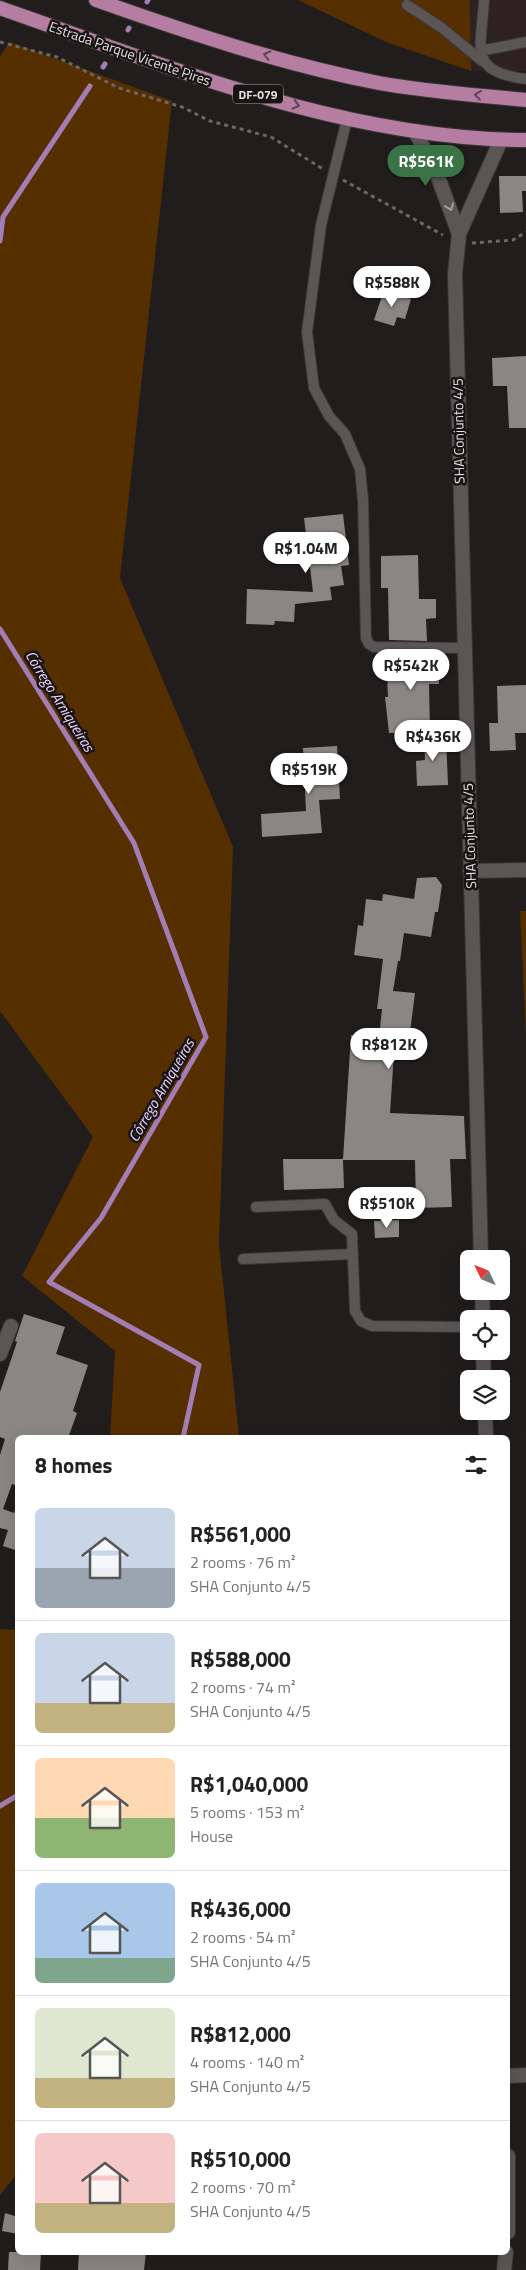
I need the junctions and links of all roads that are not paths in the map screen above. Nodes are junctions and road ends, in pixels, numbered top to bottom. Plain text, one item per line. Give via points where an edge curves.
1 (96, 0) edge
2 (484, 0) edge
3 (407, 4) dead end
4 (0, 8) edge
5 (526, 42) edge
6 (481, 56) junction
7 (526, 79) edge
8 (526, 100) edge
9 (347, 119) junction
10 (415, 131) junction
11 (501, 140) junction
12 (526, 140) edge
13 (459, 239) junction
14 (464, 648) junction
15 (526, 870) edge
16 (470, 871) junction
17 (256, 1207) dead end
18 (481, 1250) edge
19 (352, 1254) junction
20 (244, 1260) dead end
21 (11, 1326) dead end
22 (460, 1327) edge
23 (0, 1354) edge
24 (485, 1420) edge
25 (486, 1435) edge
26 (526, 2075) edge
27 (510, 2076) edge
28 (506, 2255) edge
29 (504, 2270) edge

8 -> 1 main road via 378,82 220,43
2 - 6 lane
3 - 6 lane
4 -> 9 main road, Estrada Parque Vicente Pires / DF-079 via 214,82
5 - 6 lane
6 - 7 lane via 486,66 503,75
9 - 10 main road, Estrada Parque Vicente Pires / DF-079
9 - 14 lane via 321,225 307,332 314,388 329,416 345,434 360,469 366,638 374,647
10 - 11 main road, Estrada Parque Vicente Pires / DF-079
10 -> 13 street, SHA Conjunto 4/5 via 438,177
11 - 12 main road, Estrada Parque Vicente Pires / DF-079
11 - 13 street, SHA Conjunto 4/5
13 - 14 street, SHA Conjunto 4/5 via 455,274
14 - 16 street, SHA Conjunto 4/5
15 - 16 street
16 - 18 street, SHA Conjunto 4/5
17 - 19 lane via 325,1204 334,1220 352,1234
19 - 20 lane
19 - 22 lane via 354,1311 361,1321 372,1326
21 - 23 street
24 - 25 street
26 - 27 street
28 - 29 street

